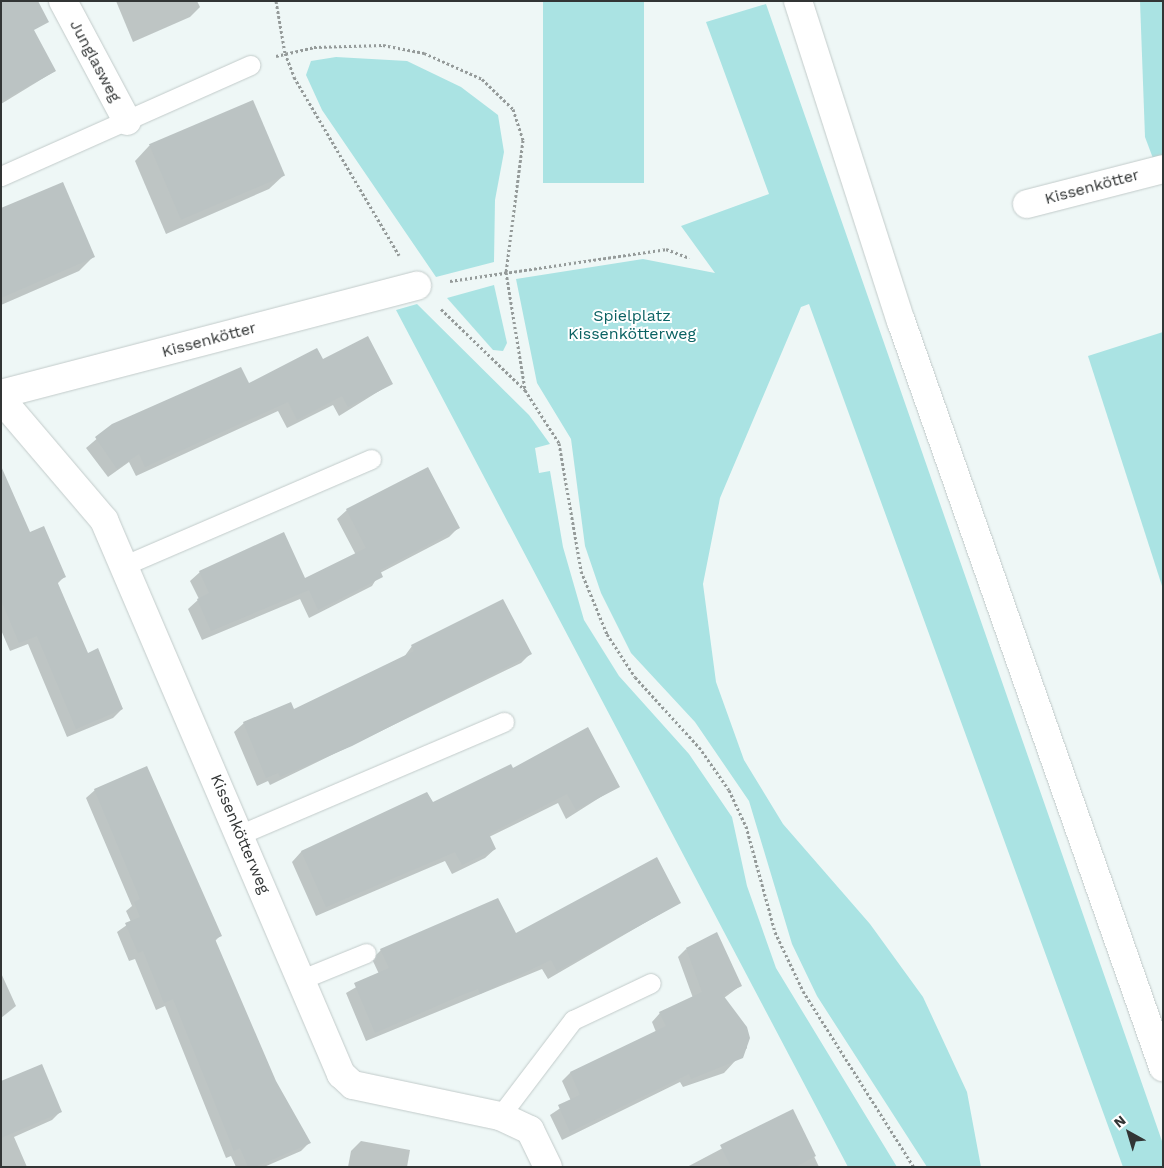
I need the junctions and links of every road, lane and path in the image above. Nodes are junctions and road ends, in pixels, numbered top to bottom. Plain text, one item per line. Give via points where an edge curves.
1 (63, 1) edge
2 (276, 1) edge
3 (798, 1) edge
4 (284, 53) junction
5 (250, 65) joint
6 (127, 121) junction
7 (1160, 169) edge
8 (1, 176) edge
9 (1027, 204) dead end
10 (689, 258) dead end
11 (506, 272) junction
12 (417, 286) junction
13 (525, 390) junction
14 (1, 394) edge
15 (1, 399) edge
16 (371, 459) dead end
17 (125, 566) junction
18 (504, 722) dead end
19 (241, 834) junction
20 (366, 953) dead end
21 (302, 979) junction
22 (651, 983) dead end
23 (1163, 1067) edge
24 (500, 1116) junction
25 (548, 1167) edge
26 (914, 1167) edge

1 - 6 street, Junglasweg
2 - 4 path
3 - 23 street via 901,321
4 - 5 path
4 - 11 path via 383,45 424,53 482,79 512,109 523,140
4 - 12 path via 294,77
5 - 6 lane
6 - 8 lane
7 - 9 street, Kissenkötter
10 - 11 path via 666,249
11 - 12 path
11 - 13 path
12 - 13 path
12 - 14 street, Kissenkötter
13 - 26 path via 558,443 581,571 607,634 634,676 699,746 729,790 746,826 775,932 803,992
15 - 17 street, Kissenkötterweg via 82,490 104,520
16 - 17 lane
17 - 19 street, Kissenkötterweg
18 - 19 lane
19 - 21 street, Kissenkötterweg
20 - 21 lane
21 - 24 street, Kissenkötterweg via 341,1074 353,1086
22 - 24 lane via 573,1020
24 - 25 street, Kissenkötterweg via 530,1130

